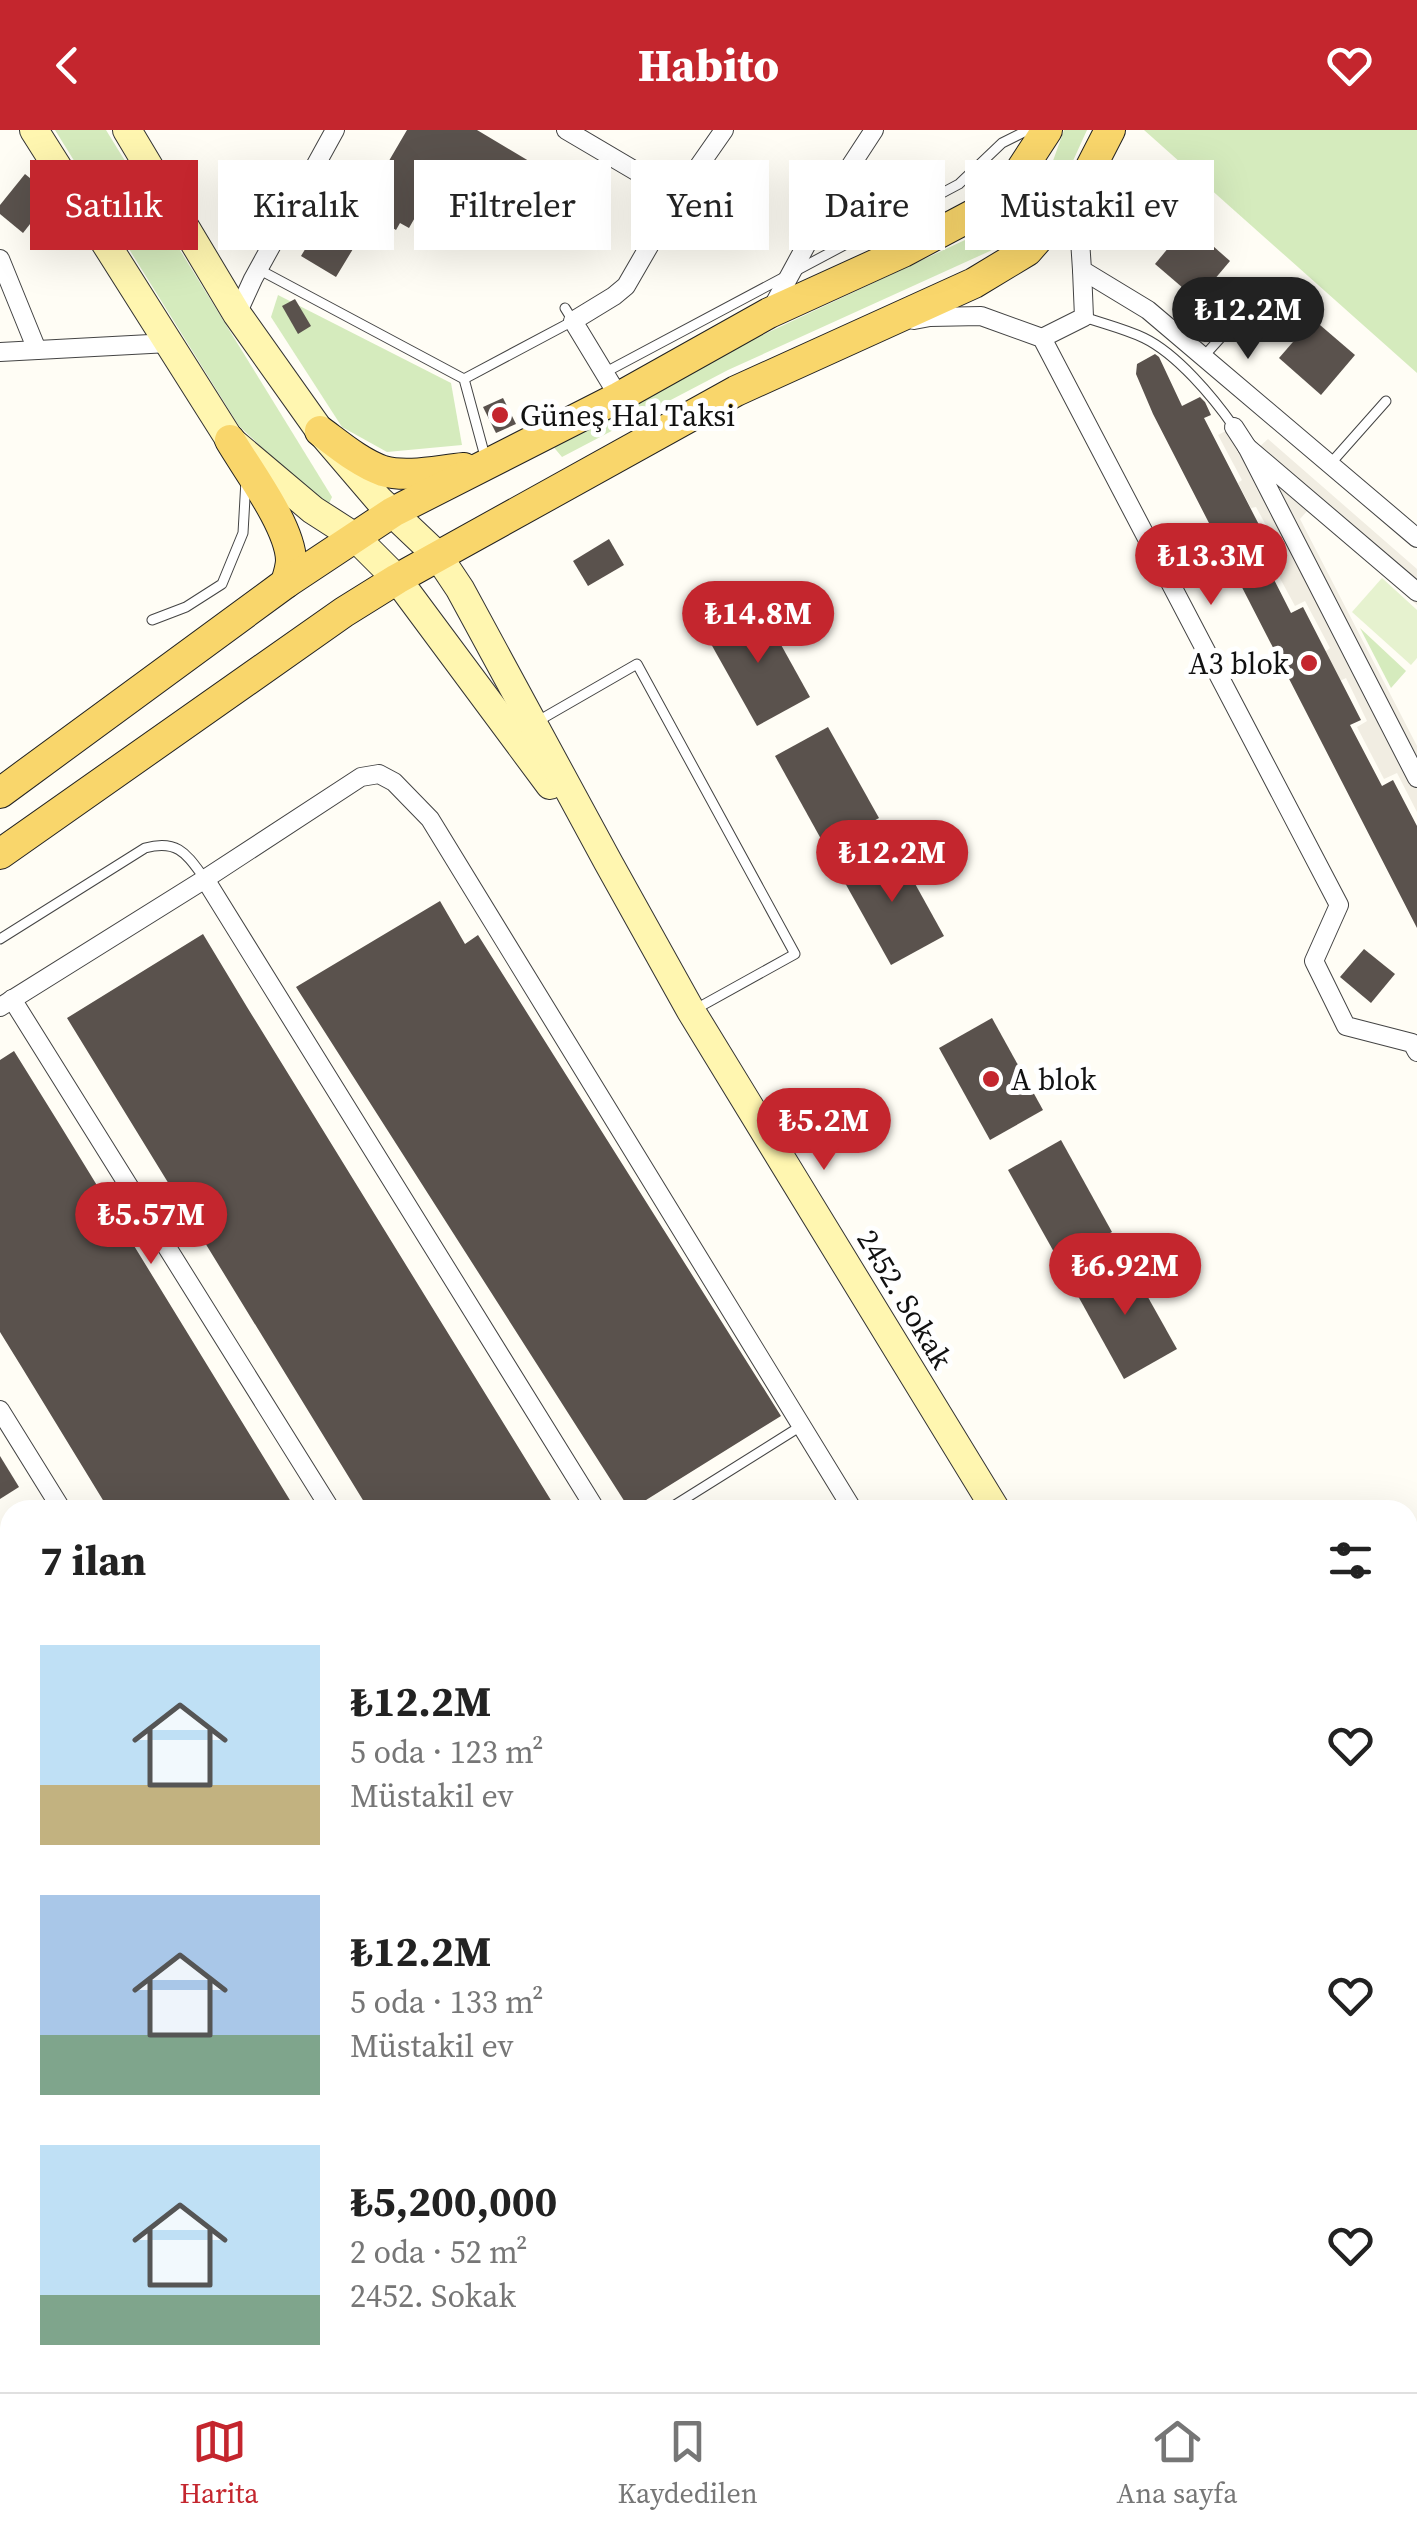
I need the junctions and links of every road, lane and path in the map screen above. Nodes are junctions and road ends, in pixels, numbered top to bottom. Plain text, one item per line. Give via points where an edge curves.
1 (34, 130) edge
2 (126, 130) edge
3 (335, 130) edge
4 (724, 130) edge
5 (874, 130) edge
6 (1026, 130) edge
7 (1047, 130) edge
8 (1110, 130) edge
9 (574, 132) edge
10 (703, 160) edge
11 (1095, 160) edge
12 (631, 167) edge
13 (647, 250) edge
14 (1028, 250) edge
15 (1081, 250) edge
16 (0, 260) edge
17 (258, 269) junction
18 (1082, 270) junction
19 (792, 272) junction
20 (1263, 291) dead end
21 (769, 313) junction
22 (237, 314) junction
23 (569, 314) junction
24 (1084, 317) junction
25 (864, 331) junction
26 (1042, 338) junction
27 (169, 343) junction
28 (36, 350) junction
29 (0, 352) edge
30 (1204, 356) junction
31 (464, 379) junction
32 (612, 385) junction
33 (1386, 401) dead end
34 (1234, 427) joint
35 (320, 432) junction
36 (230, 440) junction
37 (1247, 447) junction
38 (1331, 463) junction
39 (487, 465) junction
40 (247, 468) junction
41 (392, 512) junction
42 (355, 537) junction
43 (1417, 538) edge
44 (438, 556) junction
45 (397, 579) junction
46 (286, 584) junction
47 (1417, 592) edge
48 (152, 620) dead end
49 (533, 724) junction
50 (1417, 778) edge
51 (0, 793) edge
52 (0, 854) edge
53 (608, 862) junction
54 (204, 879) junction
55 (0, 939) edge
56 (6, 1003) edge
57 (691, 1011) junction
58 (1417, 1052) edge
59 (0, 1410) edge
60 (802, 1426) junction
61 (56, 1500) edge
62 (325, 1500) edge
63 (590, 1500) edge
64 (683, 1500) edge
65 (846, 1500) edge
66 (990, 1500) edge

1 - 27 main road, 2452. Sokak
2 - 22 main road, 2452. Sokak
3 - 17 street
4 - 10 street
5 - 19 street
6 - 19 lane via 1002,142 959,184
7 - 21 main road via 1019,173 982,210
8 - 11 main road
9 - 12 street
13 - 23 street via 614,296
14 - 25 main road
15 - 18 street
16 - 28 street
17 - 22 street
17 - 31 lane
18 - 24 street
18 - 30 street via 1148,310
19 - 21 street
19 - 32 lane
20 - 30 lane
21 - 32 main road
22 - 35 main road, 2452. Sokak
23 - 31 lane
23 - 32 street
24 - 26 street
24 - 34 lane via 1162,350 1212,396
25 - 26 street via 930,317 981,316
25 - 44 main road via 736,391
26 - 58 street via 1339,905 1314,961 1346,1026 1412,1043
27 - 28 street
27 - 36 main road, 2452. Sokak
28 - 29 street
30 - 38 street
31 - 39 lane
32 - 39 main road
33 - 38 lane
34 - 37 street
35 - 39 main road via 382,470 405,474
35 - 41 main road, 2452. Sokak
36 - 40 main road
36 - 42 main road, 2452. Sokak via 312,510
37 - 47 street
37 - 50 street
38 - 43 street
39 - 41 main road
40 - 46 main road via 283,532 291,558
40 - 48 lane via 243,533 222,584
41 - 42 main road
41 - 44 main road, 2452. Sokak
42 - 45 main road, 2452. Sokak
42 - 46 main road
44 - 45 main road
44 - 49 main road, 2452. Sokak
45 - 52 main road
45 - 53 main road, 2452. Sokak
46 - 51 main road
49 - 53 main road, 2452. Sokak
49 - 57 lane via 637,664 795,954
53 - 57 main road, 2452. Sokak
54 - 55 lane via 184,852 166,845 145,848
54 - 56 street
54 - 60 street via 361,777 378,774 394,782 430,818
54 - 63 street
56 - 62 street
57 - 66 main road, 2452. Sokak
59 - 61 street
60 - 64 lane
60 - 65 street

